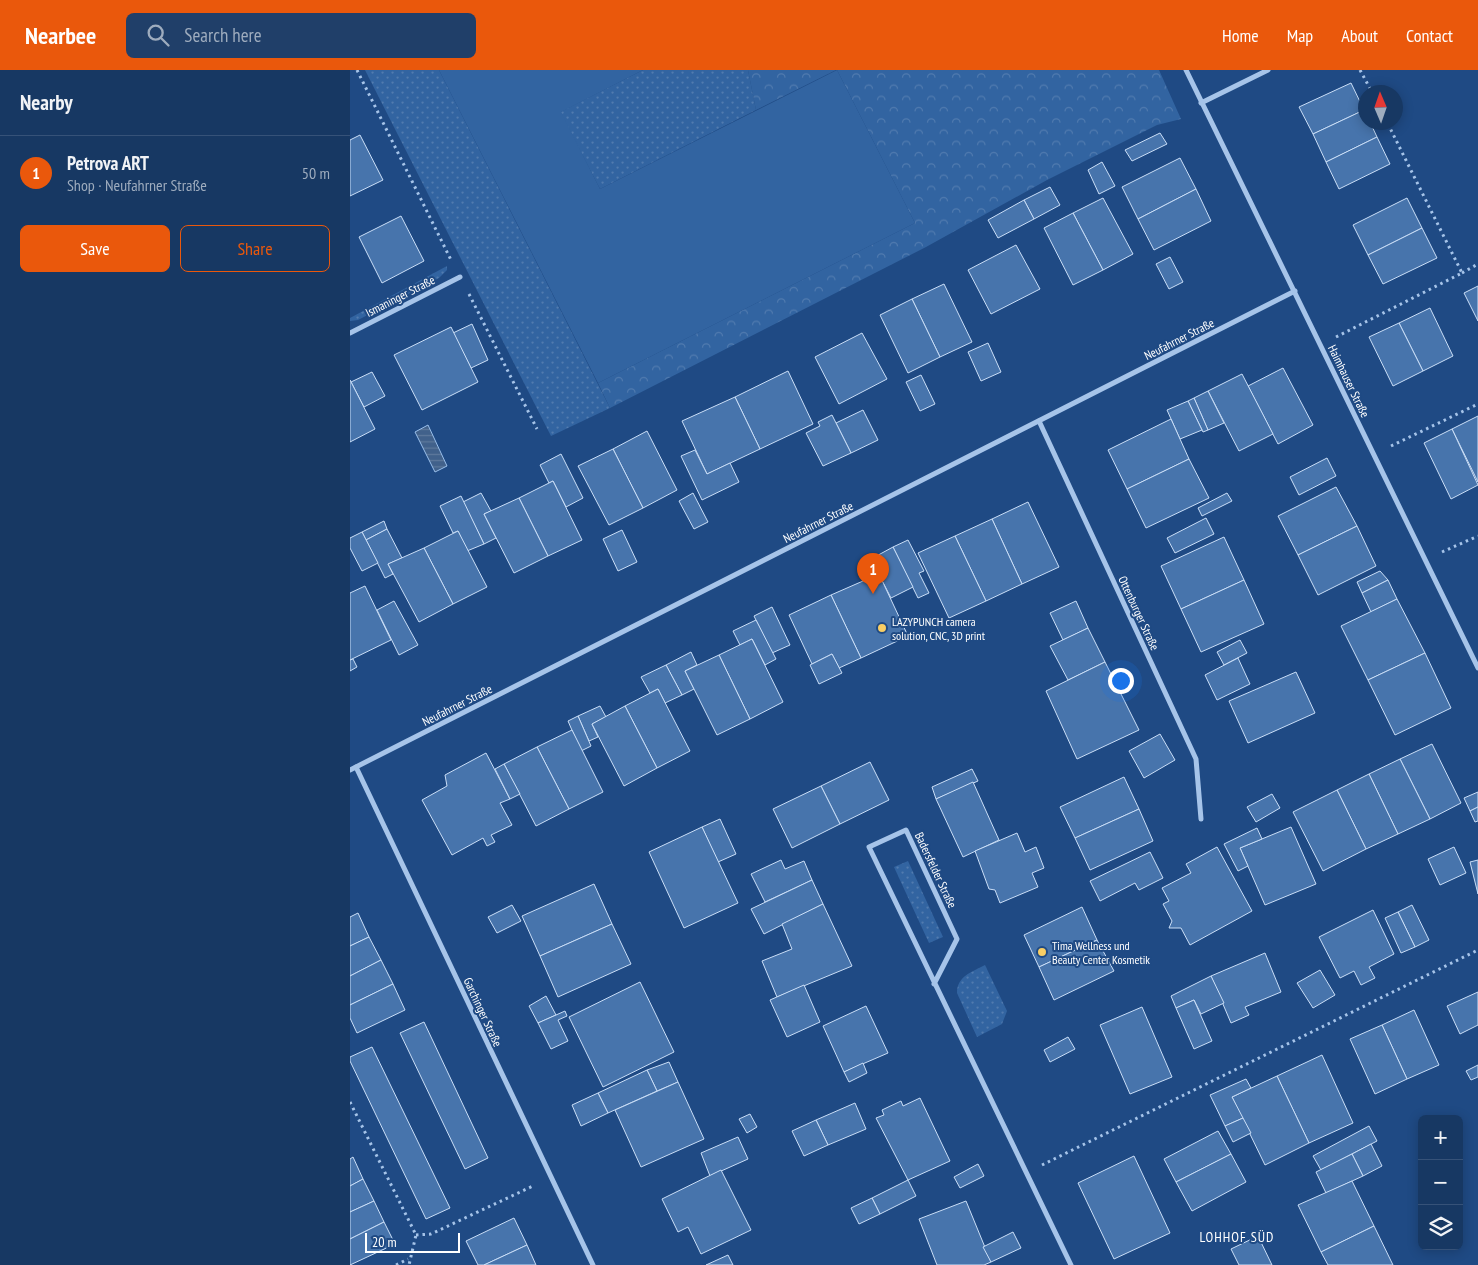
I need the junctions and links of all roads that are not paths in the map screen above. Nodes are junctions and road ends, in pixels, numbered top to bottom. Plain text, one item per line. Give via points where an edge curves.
1 (1186, 70) edge
2 (1268, 70) edge
3 (1202, 103) junction
4 (460, 277) road end
5 (1294, 291) junction
6 (350, 333) edge
7 (1039, 421) junction
8 (1478, 668) edge
9 (353, 769) edge
10 (1201, 819) dead end
11 (934, 984) junction
12 (593, 1265) edge
13 (1071, 1265) edge

1 - 3 street, Haimhauser Straße
2 - 3 street
3 - 5 street, Haimhauser Straße
4 - 6 street, Ismaninger Straße
5 - 7 street, Neufahrner Straße
5 - 8 street, Haimhauser Straße
7 - 9 street, Neufahrner Straße
7 - 10 street, Ottenburger Straße via 1196,759
9 - 12 street, Garchinger Straße
11 - 11 street, Badersfelder Straße via 869,847 906,830 957,939
11 - 13 street, Badersfelder Straße

